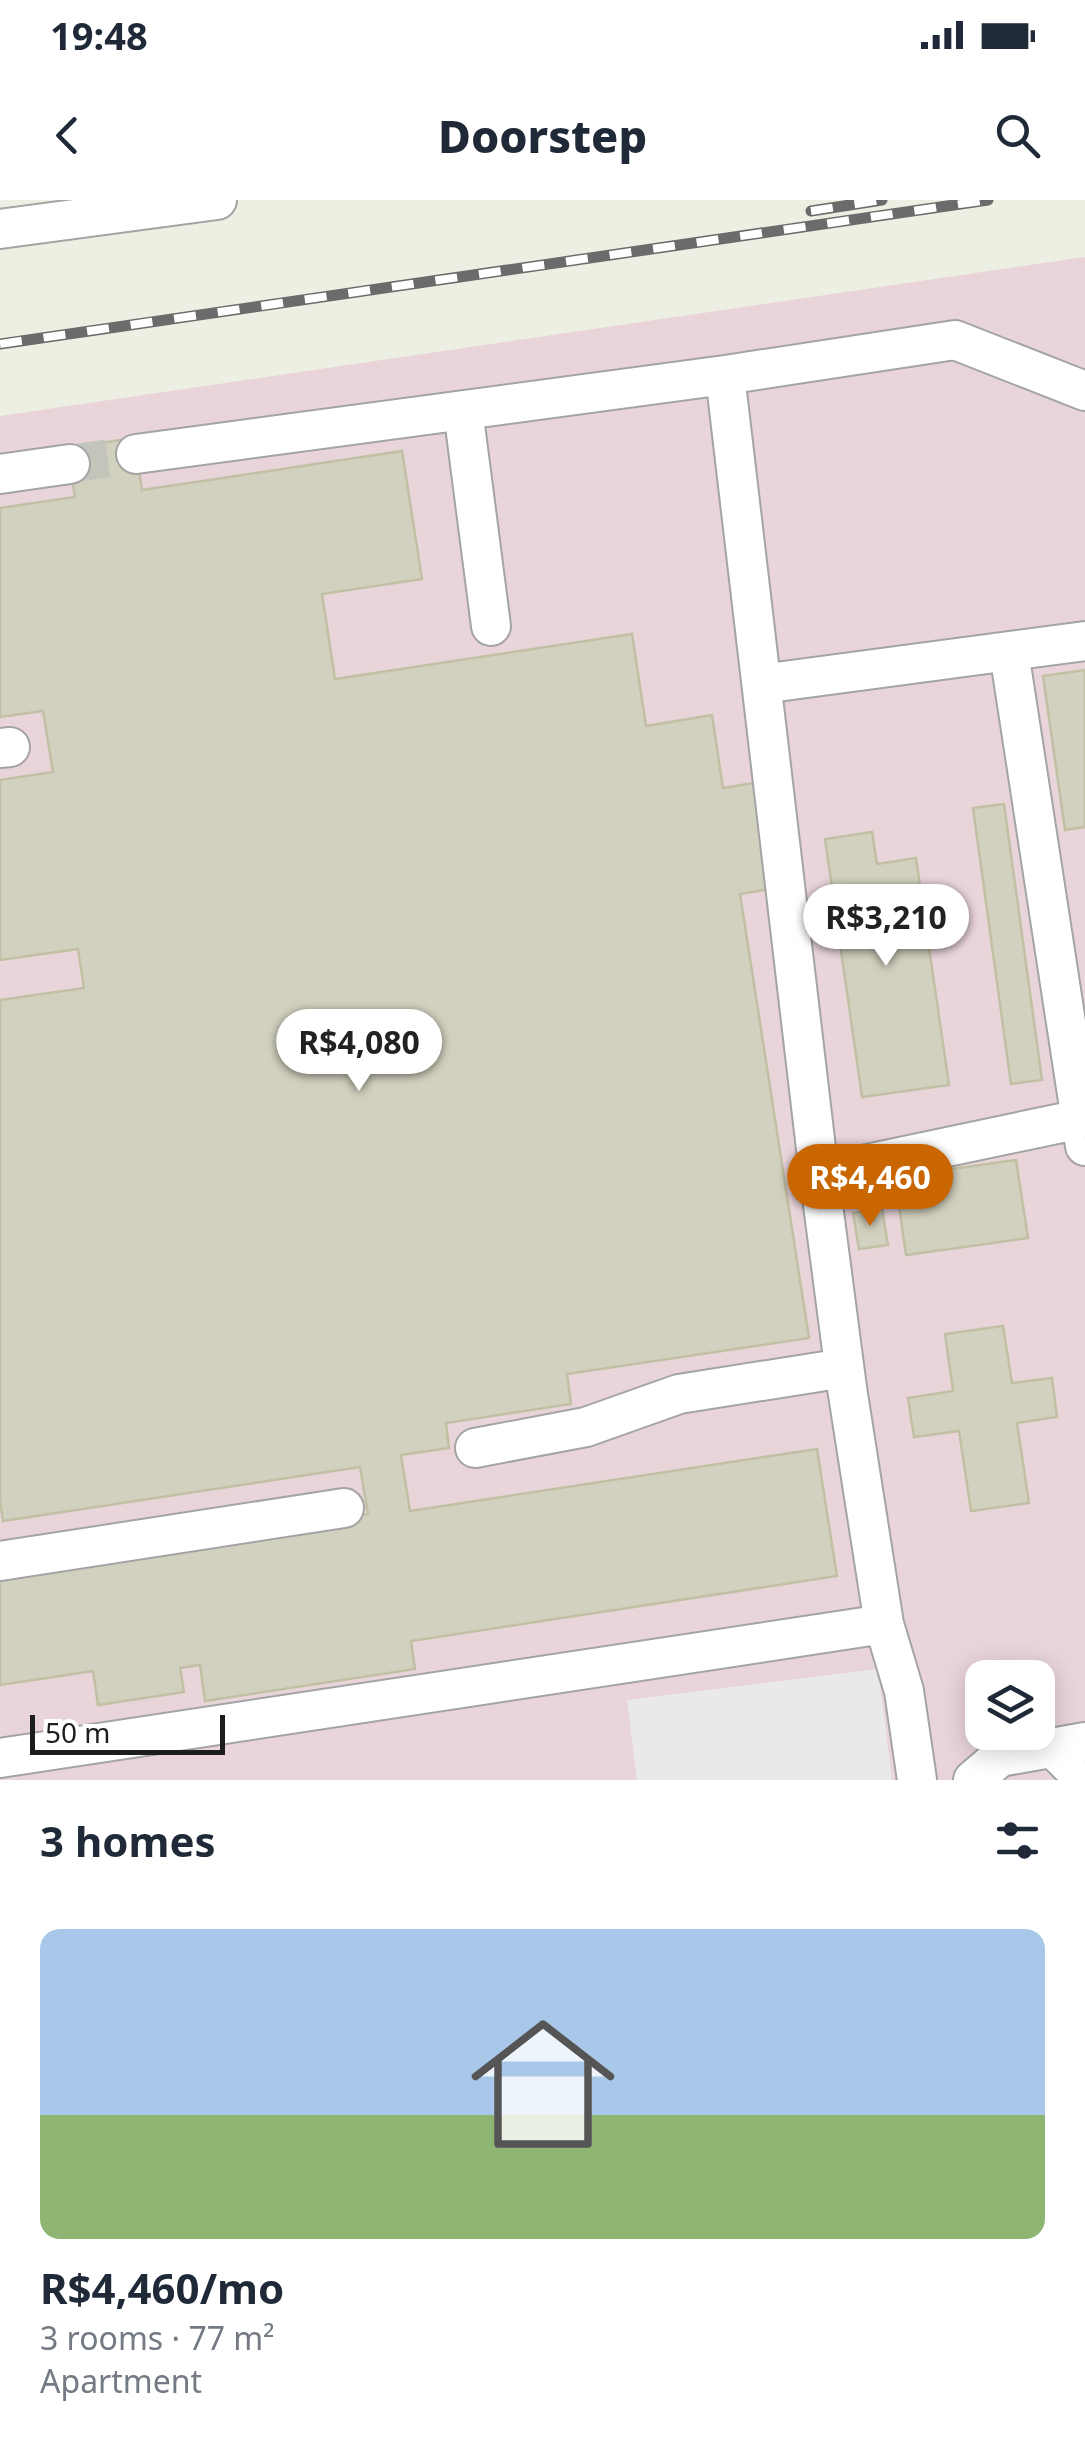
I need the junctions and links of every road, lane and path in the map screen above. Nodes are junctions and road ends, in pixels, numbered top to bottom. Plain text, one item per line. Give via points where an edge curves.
1 (216, 200) edge
2 (0, 230) edge
3 (726, 375) junction
4 (1085, 392) edge
5 (464, 410) junction
6 (136, 454) tunnel mouth
7 (70, 464) tunnel mouth
8 (0, 474) edge
9 (491, 626) dead end
10 (1085, 642) edge
11 (1009, 652) junction
12 (762, 684) junction
13 (1083, 1128) edge
14 (818, 1174) junction
15 (844, 1368) junction
16 (475, 1448) dead end
17 (344, 1508) dead end
18 (0, 1561) edge
19 (884, 1624) junction
20 (1069, 1745) edge
21 (0, 1758) edge
22 (917, 1780) edge
23 (972, 1780) edge
24 (1085, 1780) edge

1 - 2 street
3 - 4 street via 955,340
3 - 5 street
3 - 12 street
5 - 6 street
5 - 9 street
7 - 8 street
10 - 11 street
11 - 12 street
11 - 13 street
12 - 14 street
13 - 14 street
14 - 15 street
15 - 16 street via 679,1394 586,1427
15 - 19 street
17 - 18 street
19 - 21 street
19 - 22 street via 904,1691
20 - 23 street via 1000,1758
20 - 24 street

